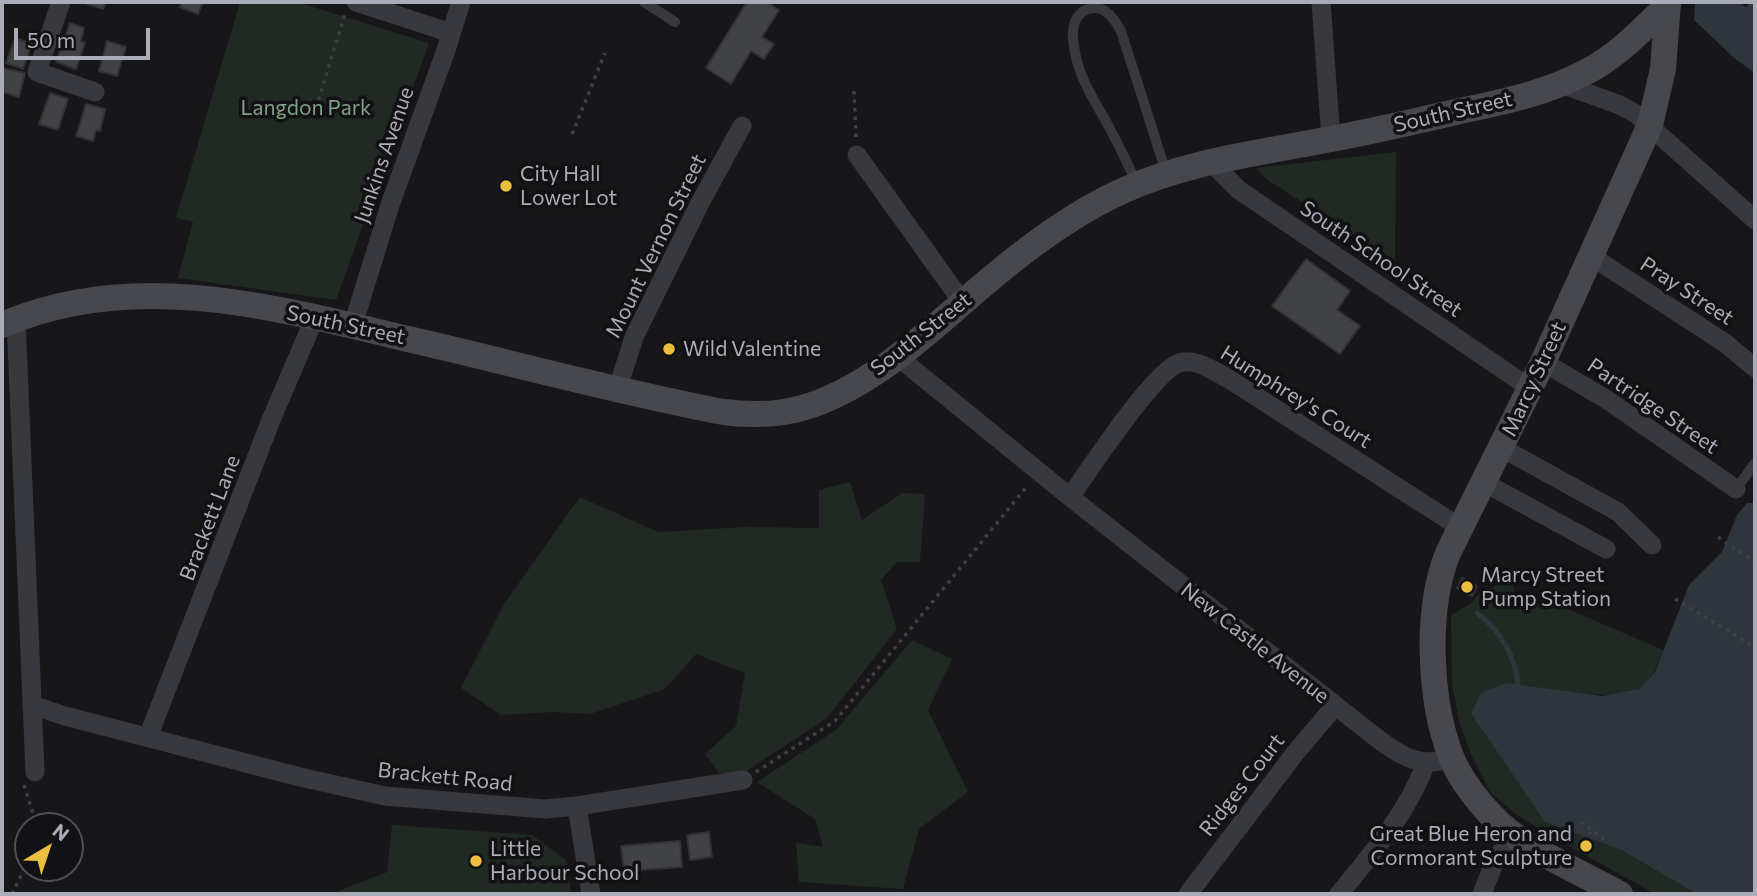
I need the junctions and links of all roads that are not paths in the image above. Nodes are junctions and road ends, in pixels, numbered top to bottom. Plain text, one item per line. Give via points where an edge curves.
1 (61, 2) edge
2 (461, 2) edge
3 (644, 2) edge
4 (1321, 2) edge
5 (1668, 3) edge
6 (351, 5) edge
7 (675, 22) dead end
8 (451, 33) junction
9 (1561, 85) junction
10 (95, 92) dead end
11 (1650, 125) junction
12 (743, 126) dead end
13 (1331, 139) junction
14 (857, 150) road end
15 (1211, 162) junction
16 (1167, 173) junction
17 (1136, 184) junction
18 (1755, 220) edge
19 (1591, 256) junction
20 (963, 303) junction
21 (315, 317) junction
22 (9, 322) edge
23 (353, 325) junction
24 (898, 357) junction
25 (1543, 362) junction
26 (1755, 368) edge
27 (618, 388) junction
28 (1531, 388) junction
29 (1503, 447) junction
30 (1755, 463) edge
31 (1485, 483) junction
32 (1736, 489) joint
33 (1070, 496) junction
34 (1461, 528) junction
35 (1652, 545) dead end
36 (1606, 549) dead end
37 (32, 705) junction
38 (1335, 706) junction
39 (148, 737) junction
40 (1452, 759) junction
41 (1426, 763) junction
42 (29, 773) road end
43 (743, 780) road end
44 (577, 806) junction
45 (1512, 834) junction
46 (1610, 892) edge
47 (591, 894) edge
48 (1188, 894) edge
49 (1339, 894) edge
50 (1482, 894) edge

1 - 10 street via 37,72
2 - 8 street, Junkins Avenue
3 - 7 lane
4 - 13 street
5 - 9 street, South Street via 1607,59
5 - 11 street, Marcy Street via 1663,69
6 - 8 street
8 - 23 street, Junkins Avenue
9 - 11 street via 1620,105
9 - 13 street, South Street
11 - 18 street
11 - 19 street, Marcy Street
12 - 27 street, Mount Vernon Street via 634,337
13 - 15 street, South Street
14 - 20 street
15 - 16 street, South Street
15 - 28 street, South School Street via 1238,190
16 - 17 street, South Street
16 - 17 lane via 1121,31 1105,7 1088,7 1074,22 1076,60
17 - 20 street, South Street via 1049,235
19 - 25 street, Marcy Street
19 - 26 street, Pray Street via 1725,343
20 - 24 street, South Street
21 - 22 street, South Street via 174,295 131,295 68,303
21 - 23 street, South Street
21 - 39 street, Brackett Lane
22 - 37 street
23 - 27 street, South Street
24 - 27 street, South Street via 834,396 769,415 724,412
24 - 33 street, New Castle Avenue
25 - 28 street, Marcy Street
25 - 32 street, Partridge Street via 1606,399
28 - 29 street, Marcy Street
29 - 31 street, Marcy Street
29 - 35 street via 1618,512
30 - 32 lane
31 - 34 street, Marcy Street
31 - 36 street
33 - 34 street, Humphrey's Court via 1163,373 1191,362 1229,379
33 - 38 street, New Castle Avenue
34 - 40 street, Marcy Street via 1440,573 1432,633 1436,693
37 - 39 street, Brackett Road
37 - 42 street
38 - 41 street, New Castle Avenue via 1399,754
38 - 48 street, Ridges Court
39 - 44 street, Brackett Road via 385,796 545,808
40 - 41 street
40 - 45 street via 1469,788
41 - 49 street via 1401,813
43 - 44 street, Brackett Road
44 - 47 street
45 - 46 street
45 - 50 street

